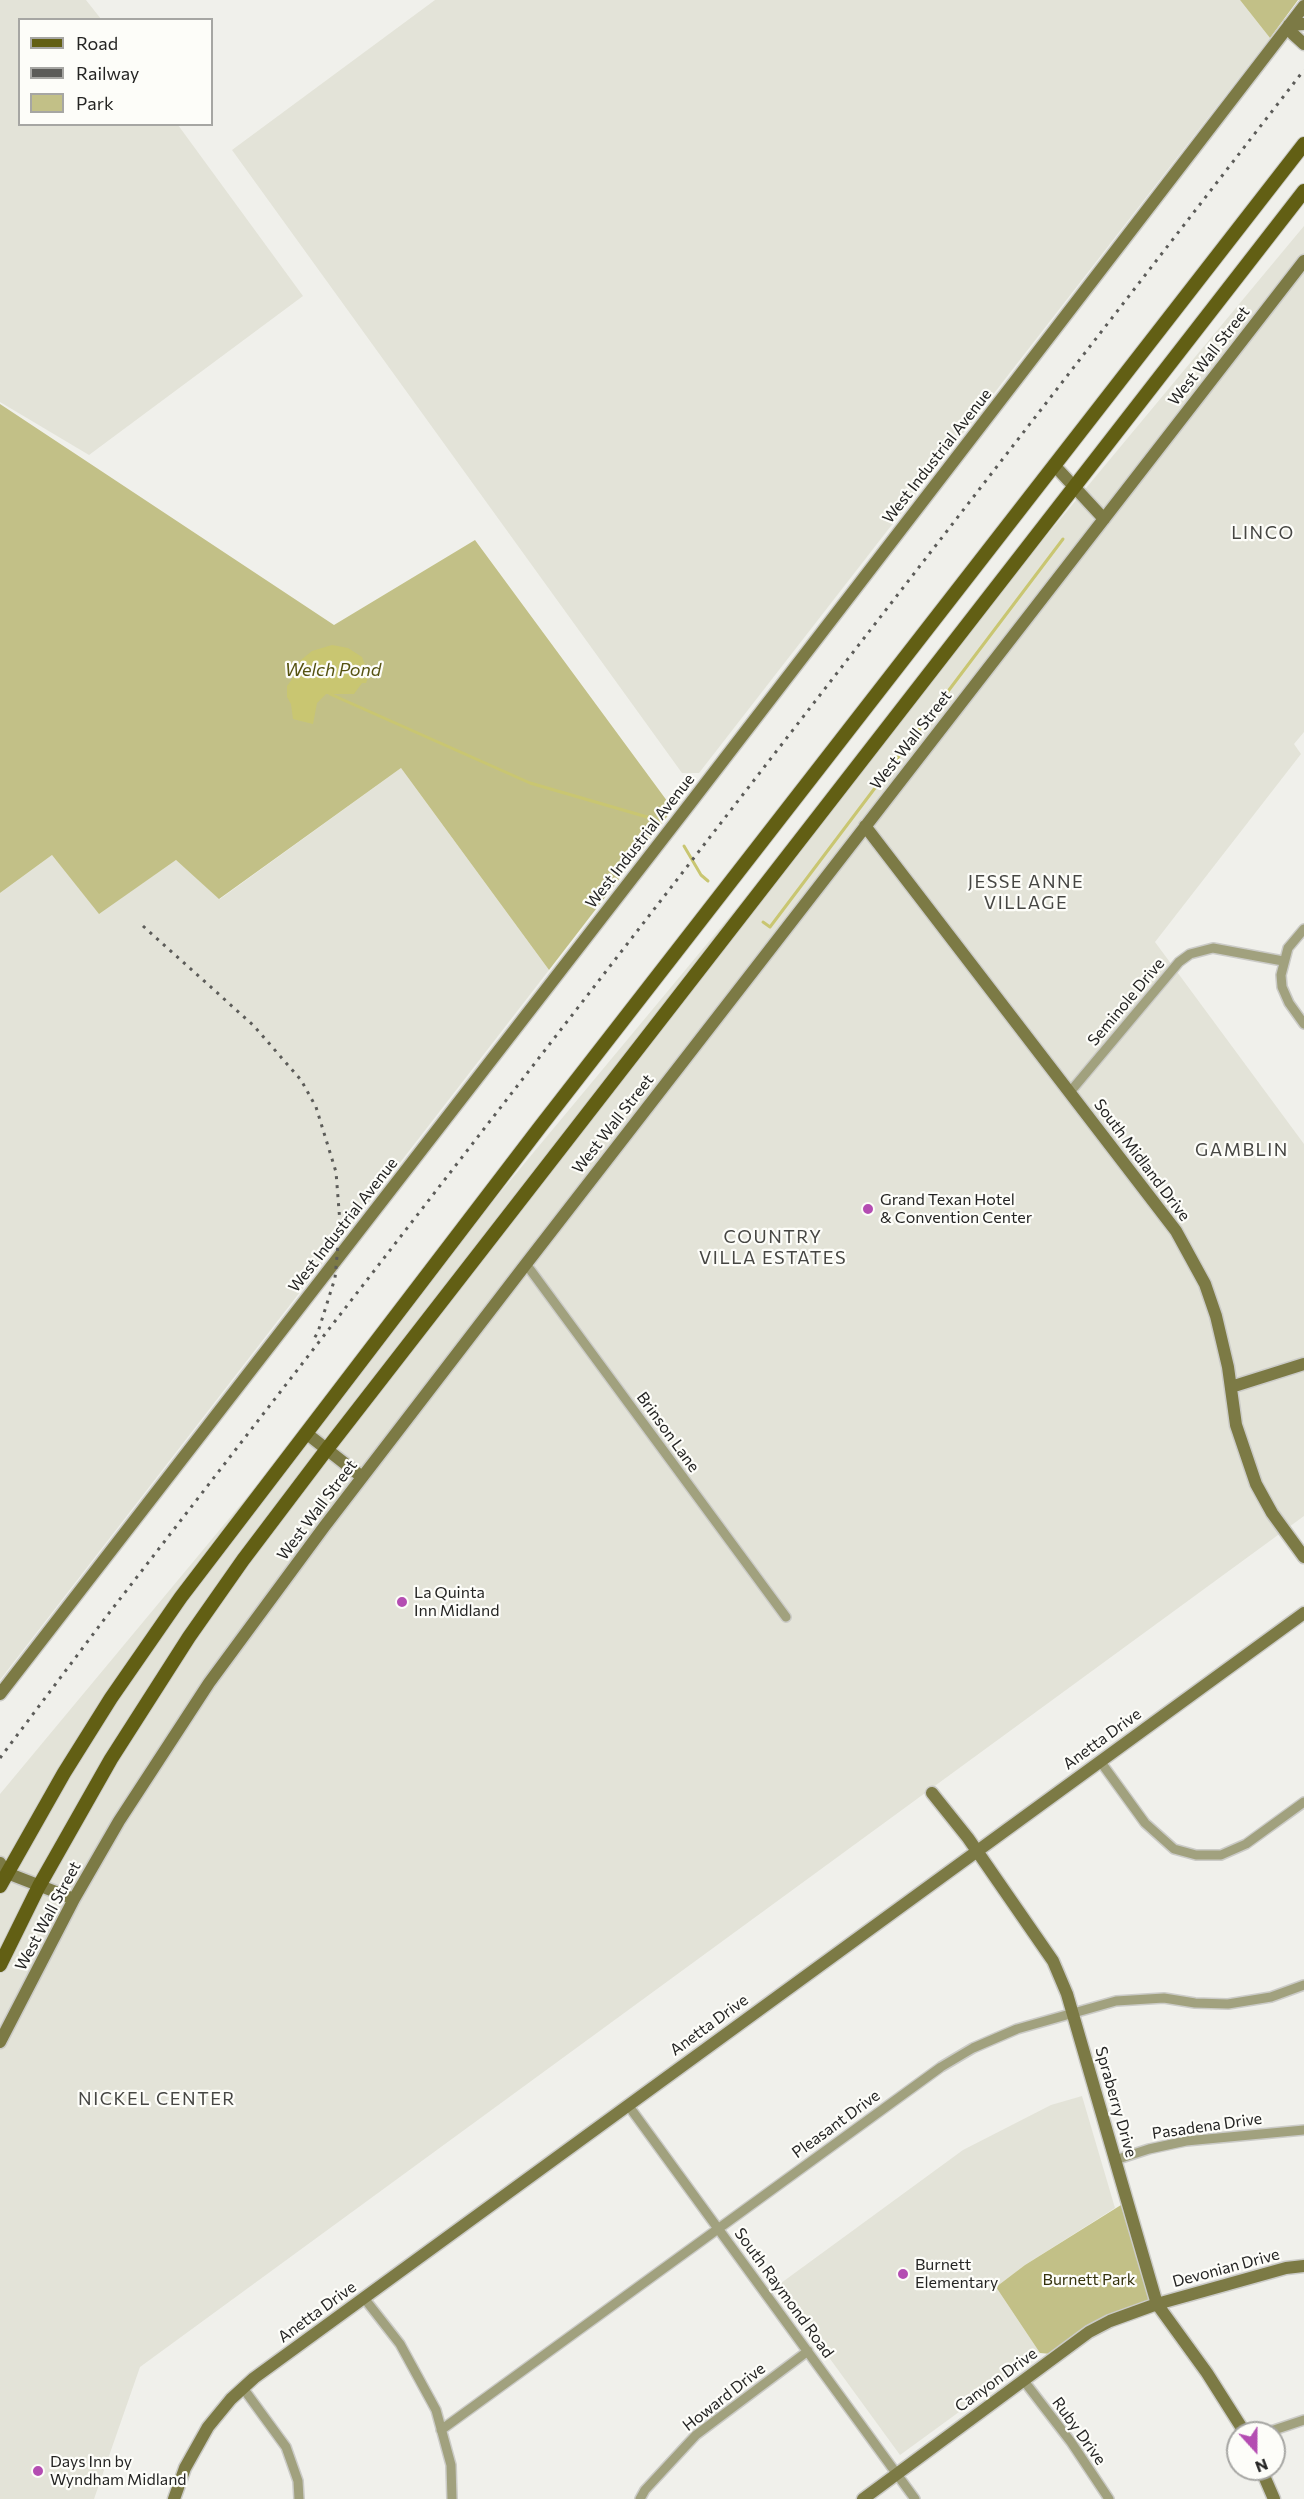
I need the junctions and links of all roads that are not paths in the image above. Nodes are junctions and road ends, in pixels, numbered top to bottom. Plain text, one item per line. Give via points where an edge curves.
1 (1304, 6) edge
2 (1304, 24) edge
3 (1289, 25) junction
4 (1304, 44) edge
5 (1304, 144) edge
6 (1304, 191) edge
7 (1304, 261) edge
8 (1054, 465) junction
9 (1074, 487) junction
10 (1104, 519) junction
11 (865, 826) junction
12 (1304, 929) edge
13 (1283, 961) junction
14 (1304, 1024) edge
15 (1070, 1092) junction
16 (526, 1264) junction
17 (1304, 1364) edge
18 (1231, 1387) junction
19 (306, 1433) junction
20 (327, 1449) junction
21 (362, 1478) junction
22 (1304, 1557) edge
23 (1304, 1613) edge
24 (786, 1617) dead end
25 (0, 1694) edge
26 (1100, 1761) junction
27 (932, 1793) dead end
28 (1304, 1802) edge
29 (976, 1851) junction
30 (2, 1875) edge
31 (39, 1886) junction
32 (74, 1899) junction
33 (0, 1965) edge
34 (1304, 1985) edge
35 (1072, 2013) junction
36 (0, 2042) edge
37 (628, 2105) junction
38 (1304, 2130) edge
39 (1115, 2160) junction
40 (717, 2228) junction
41 (1304, 2266) edge
42 (364, 2298) junction
43 (1157, 2304) junction
44 (808, 2351) junction
45 (1024, 2381) junction
46 (243, 2388) junction
47 (1237, 2421) edge
48 (1304, 2421) edge
49 (1286, 2427) edge
50 (441, 2430) junction
51 (897, 2474) junction
52 (1266, 2481) edge
53 (174, 2499) edge
54 (299, 2499) edge
55 (452, 2499) edge
56 (640, 2499) edge
57 (863, 2499) edge
58 (915, 2499) edge
59 (1109, 2499) edge
60 (1274, 2499) edge

1 - 3 street, West Industrial Avenue
2 - 3 street
3 - 4 street
3 - 25 street, West Industrial Avenue
5 - 8 main road
6 - 9 main road, West Wall Street
7 - 10 street, West Wall Street
8 - 9 street
8 - 19 main road
9 - 10 street
9 - 20 main road, West Wall Street
10 - 11 street, West Wall Street
11 - 15 street, South Midland Drive
11 - 16 street, West Wall Street
12 - 13 street
13 - 14 street via 1282,987 1288,1003
13 - 15 street, Seminole Drive via 1213,948 1190,954 1179,962
15 - 18 street, South Midland Drive via 1189,1253 1216,1316
16 - 21 street, West Wall Street
16 - 24 street, Brinson Lane
17 - 18 street
18 - 22 street, South Midland Drive via 1241,1444 1256,1484
19 - 20 street
19 - 30 main road via 137,1660
20 - 21 street
20 - 31 main road, West Wall Street via 189,1637 111,1759
21 - 32 street, West Wall Street via 198,1698
23 - 26 street, Anetta Drive
26 - 28 street via 1145,1823 1174,1849 1197,1855 1221,1855 1246,1844
26 - 29 street, Anetta Drive
27 - 29 street, Spraberry Drive
29 - 35 street, Spraberry Drive via 1046,1948
29 - 37 street, Anetta Drive
30 - 31 street
31 - 32 street
31 - 33 main road, West Wall Street
32 - 36 street, West Wall Street
34 - 35 street, Pleasant Drive via 1271,1997 1239,2002 1133,1999
35 - 39 street, Spraberry Drive
35 - 40 street, Pleasant Drive via 1004,2034 950,2061
37 - 40 street, South Raymond Road
37 - 42 street, Anetta Drive
38 - 39 street, Pasadena Drive via 1186,2141
39 - 43 street, Spraberry Drive
40 - 44 street, South Raymond Road
40 - 50 street, Pleasant Drive
41 - 43 street, Devonian Drive
42 - 46 street, Anetta Drive
42 - 50 street via 413,2366 436,2410
43 - 45 street, Canyon Drive via 1099,2326
43 - 47 street, Spraberry Drive
44 - 51 street, South Raymond Road
44 - 56 street, Howard Drive via 696,2435
45 - 51 street, Canyon Drive
45 - 59 street, Ruby Drive
46 - 53 street, Anetta Drive via 203,2434
46 - 54 street via 286,2447 298,2481
48 - 49 street
50 - 55 street via 451,2465
51 - 57 street, Canyon Drive
51 - 58 street, South Raymond Road
52 - 60 street

